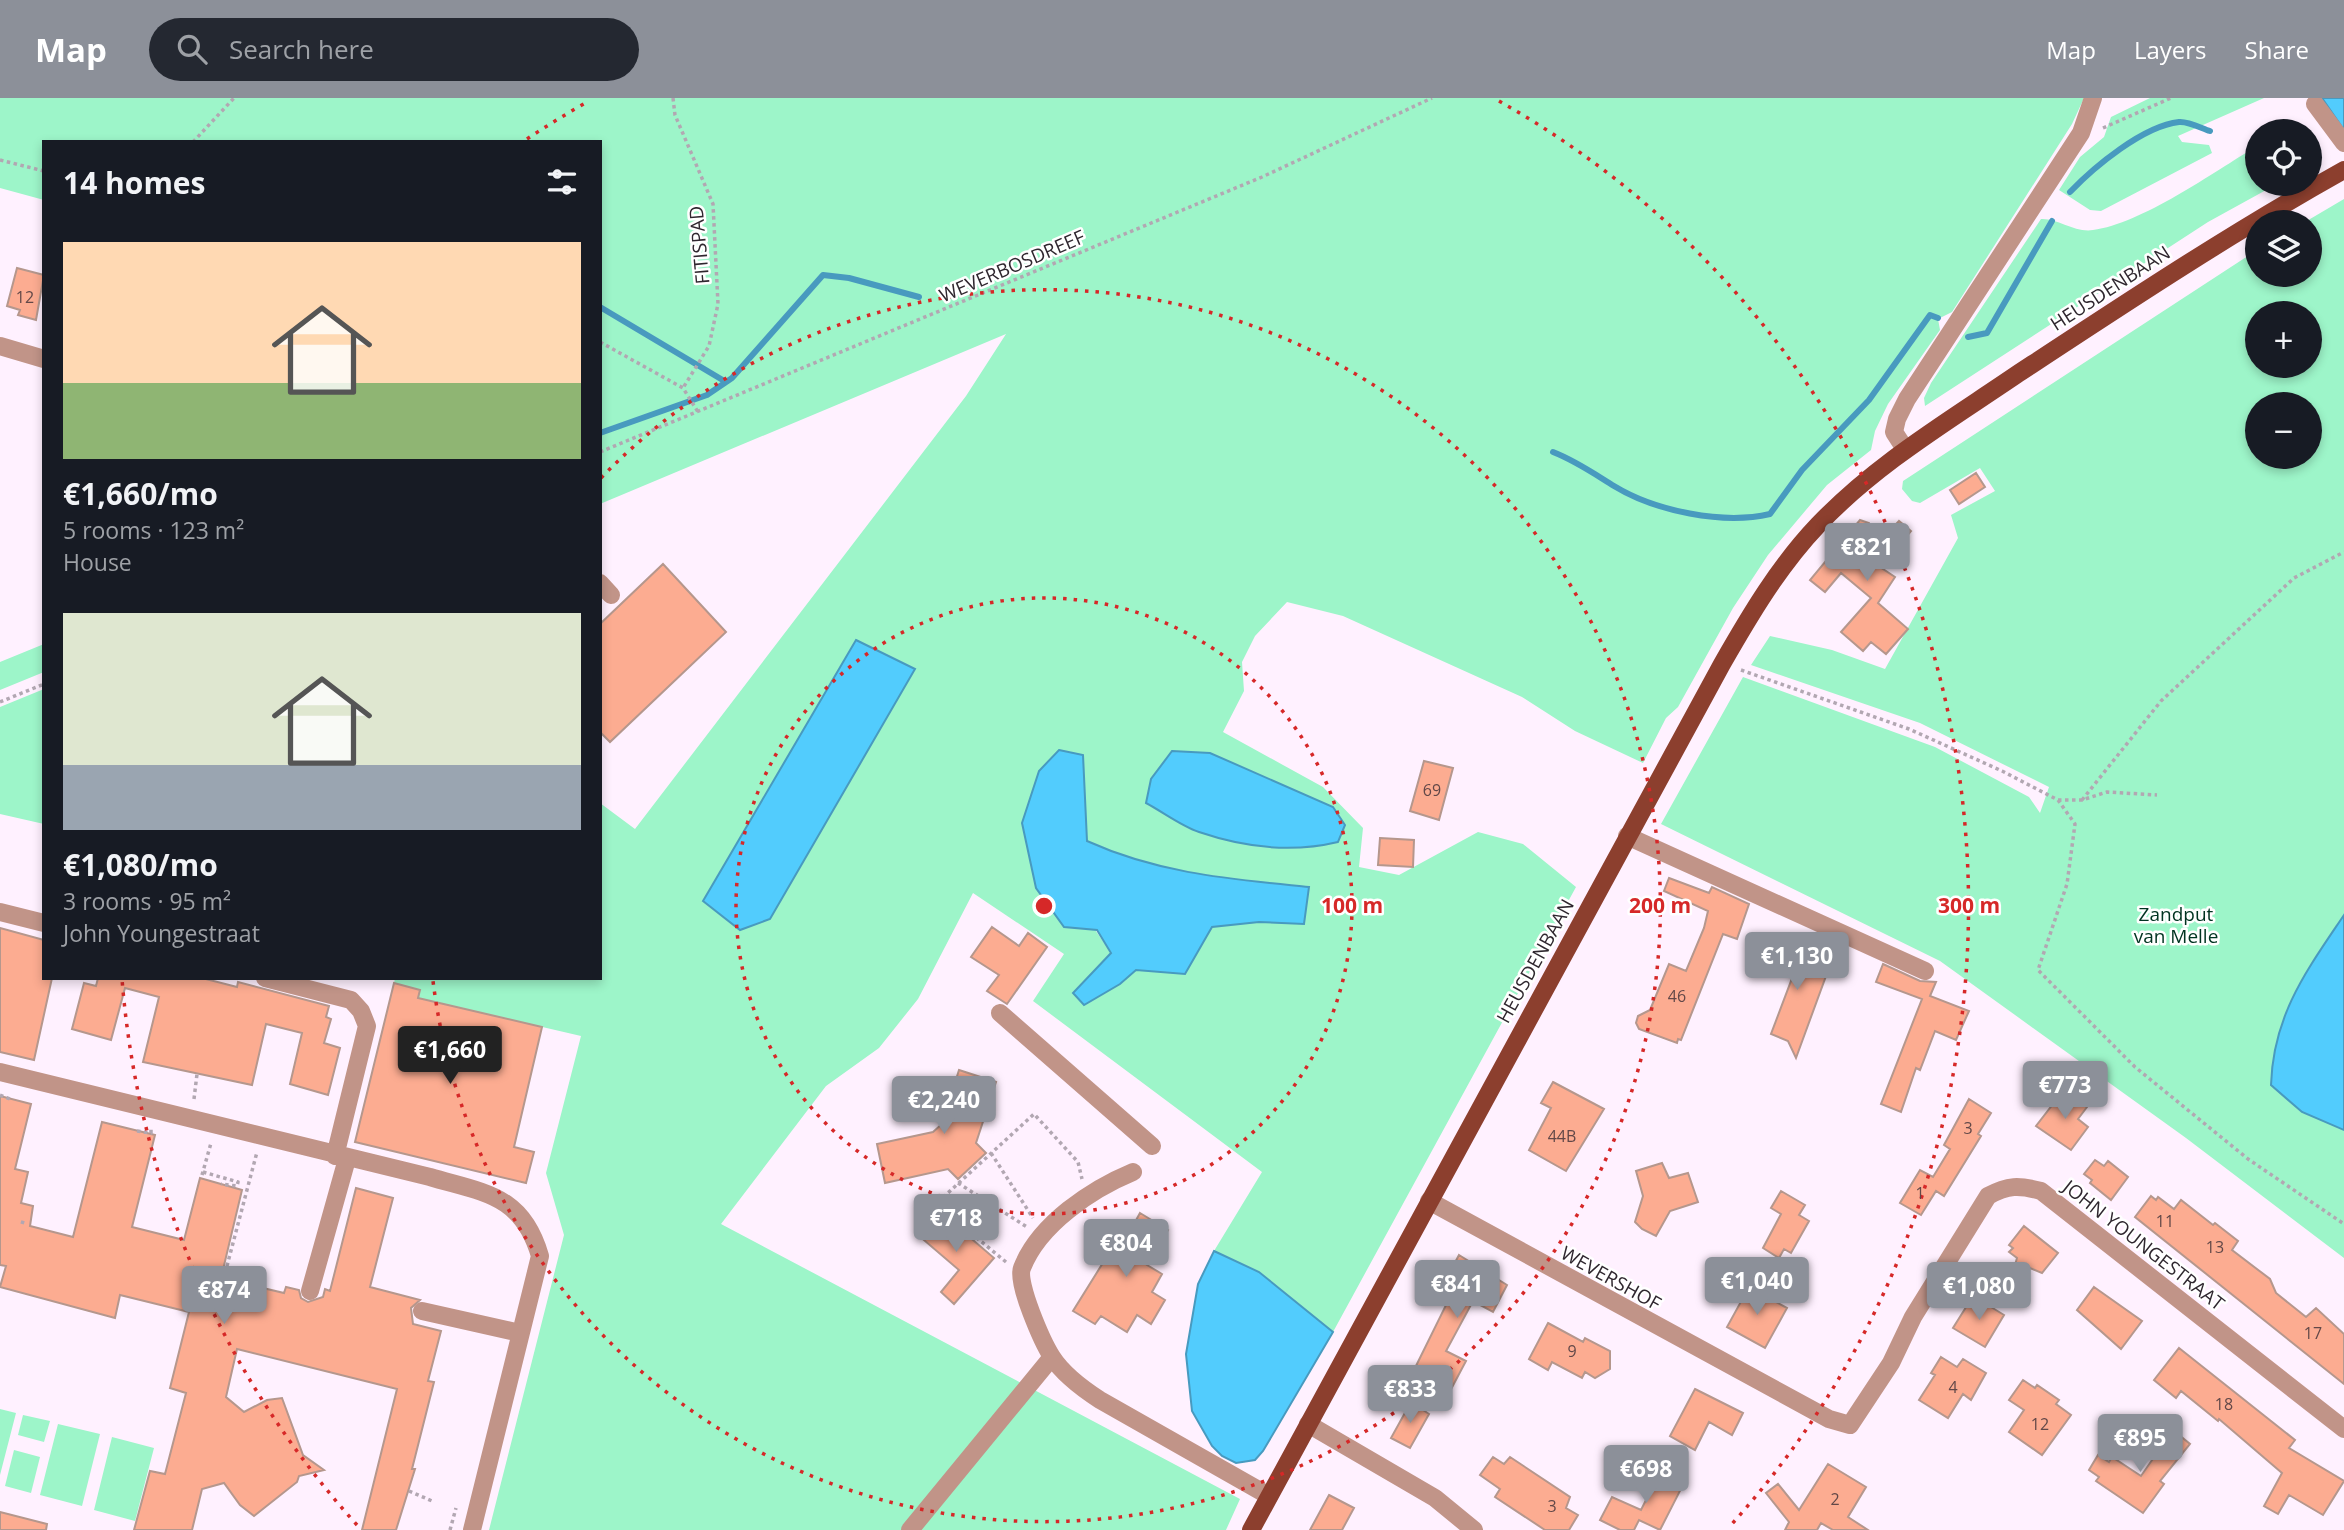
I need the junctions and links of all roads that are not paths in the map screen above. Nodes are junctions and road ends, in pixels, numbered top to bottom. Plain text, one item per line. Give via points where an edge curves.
1 (2093, 98) edge
2 (2315, 104) dead end
3 (2344, 143) edge
4 (2344, 170) edge
5 (0, 346) edge
6 (42, 358) edge
7 (1905, 449) junction
8 (1627, 836) junction
9 (0, 912) edge
10 (42, 922) edge
11 (1925, 971) dead end
12 (273, 980) edge
13 (1000, 1013) dead end
14 (0, 1072) edge
15 (1152, 1146) dead end
16 (341, 1157) junction
17 (1133, 1172) dead end
18 (1429, 1201) junction
19 (310, 1291) dead end
20 (422, 1311) dead end
21 (520, 1333) junction
22 (1052, 1357) junction
23 (1308, 1424) junction
24 (1850, 1425) joint
25 (2344, 1429) edge
26 (1269, 1496) junction
27 (472, 1530) edge
28 (910, 1530) edge
29 (1251, 1530) edge
30 (1474, 1530) edge

1 - 7 street via 2081,132 1897,419 1894,432
2 - 3 street
4 - 7 main road, HEUSDENBAAN via 2215,244
5 - 6 street
7 - 8 main road, HEUSDENBAAN via 1855,488 1780,570
8 - 11 street
8 - 18 main road, HEUSDENBAAN
9 - 10 street
12 - 16 street via 351,1000 367,1026
13 - 15 street
14 - 16 street
16 - 19 street
16 - 21 street via 500,1197 523,1218 540,1256
17 - 22 street via 1086,1196 1051,1225 1022,1268 1020,1283
18 - 23 main road, HEUSDENBAAN
18 - 24 street, WEVERSHOF via 1829,1419
20 - 21 street
21 - 27 street
22 - 26 street via 1100,1400
22 - 28 street
23 - 26 main road, HEUSDENBAAN
23 - 30 street via 1435,1498
24 - 25 street, JOHN YOUNGESTRAAT via 1988,1196 2020,1185 2041,1191
26 - 29 main road, HEUSDENBAAN

